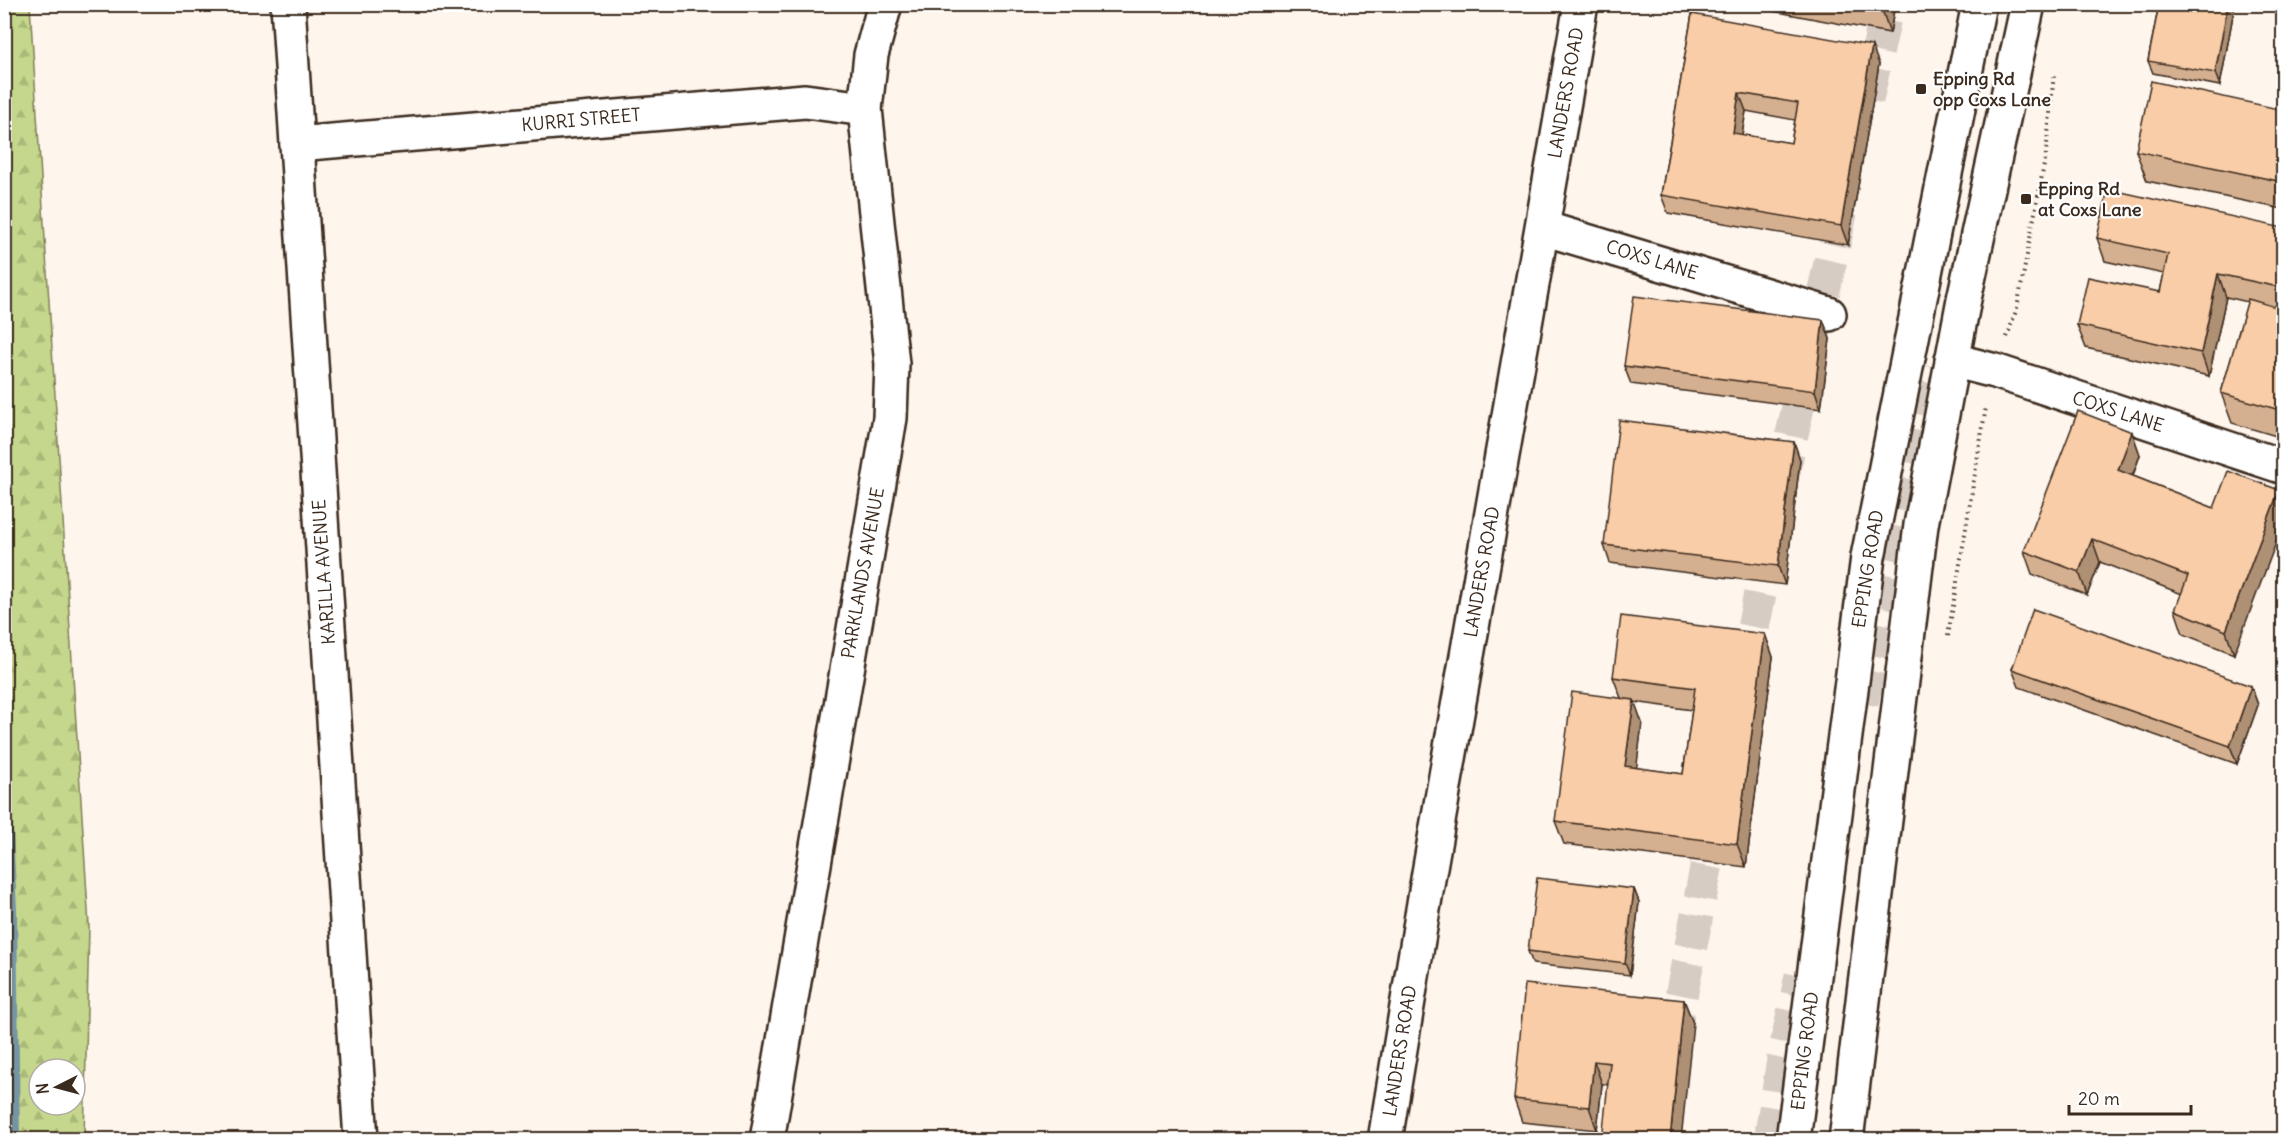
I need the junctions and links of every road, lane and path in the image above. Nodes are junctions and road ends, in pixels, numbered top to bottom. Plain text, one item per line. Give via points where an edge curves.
1 (288, 4) edge
2 (885, 4) edge
3 (1581, 4) edge
4 (1979, 4) edge
5 (2028, 4) edge
6 (2055, 65) dead end
7 (865, 110) junction
8 (297, 144) junction
9 (1543, 228) junction
10 (1829, 314) dead end
11 (1952, 360) junction
12 (1995, 371) junction
13 (2283, 467) edge
14 (1948, 637) dead end
15 (361, 1140) edge
16 (766, 1140) edge
17 (1385, 1140) edge
18 (1793, 1140) edge
19 (1846, 1140) edge

1 - 8 street, KARILLA AVENUE
2 - 7 street, PARKLANDS AVENUE via 871,55
3 - 9 street, LANDERS ROAD
4 - 18 street, EPPING ROAD via 1868,557
5 - 11 street
6 - 12 path via 2046,154 2017,308
7 - 8 street, KURRI STREET via 805,101
7 - 16 street, PARKLANDS AVENUE via 892,364 890,418
8 - 15 street, KARILLA AVENUE
9 - 10 street, COXS LANE
9 - 17 street, LANDERS ROAD
11 - 12 street, COXS LANE
11 - 19 street via 1921,525
12 - 13 street, COXS LANE
12 - 14 path via 1984,414

